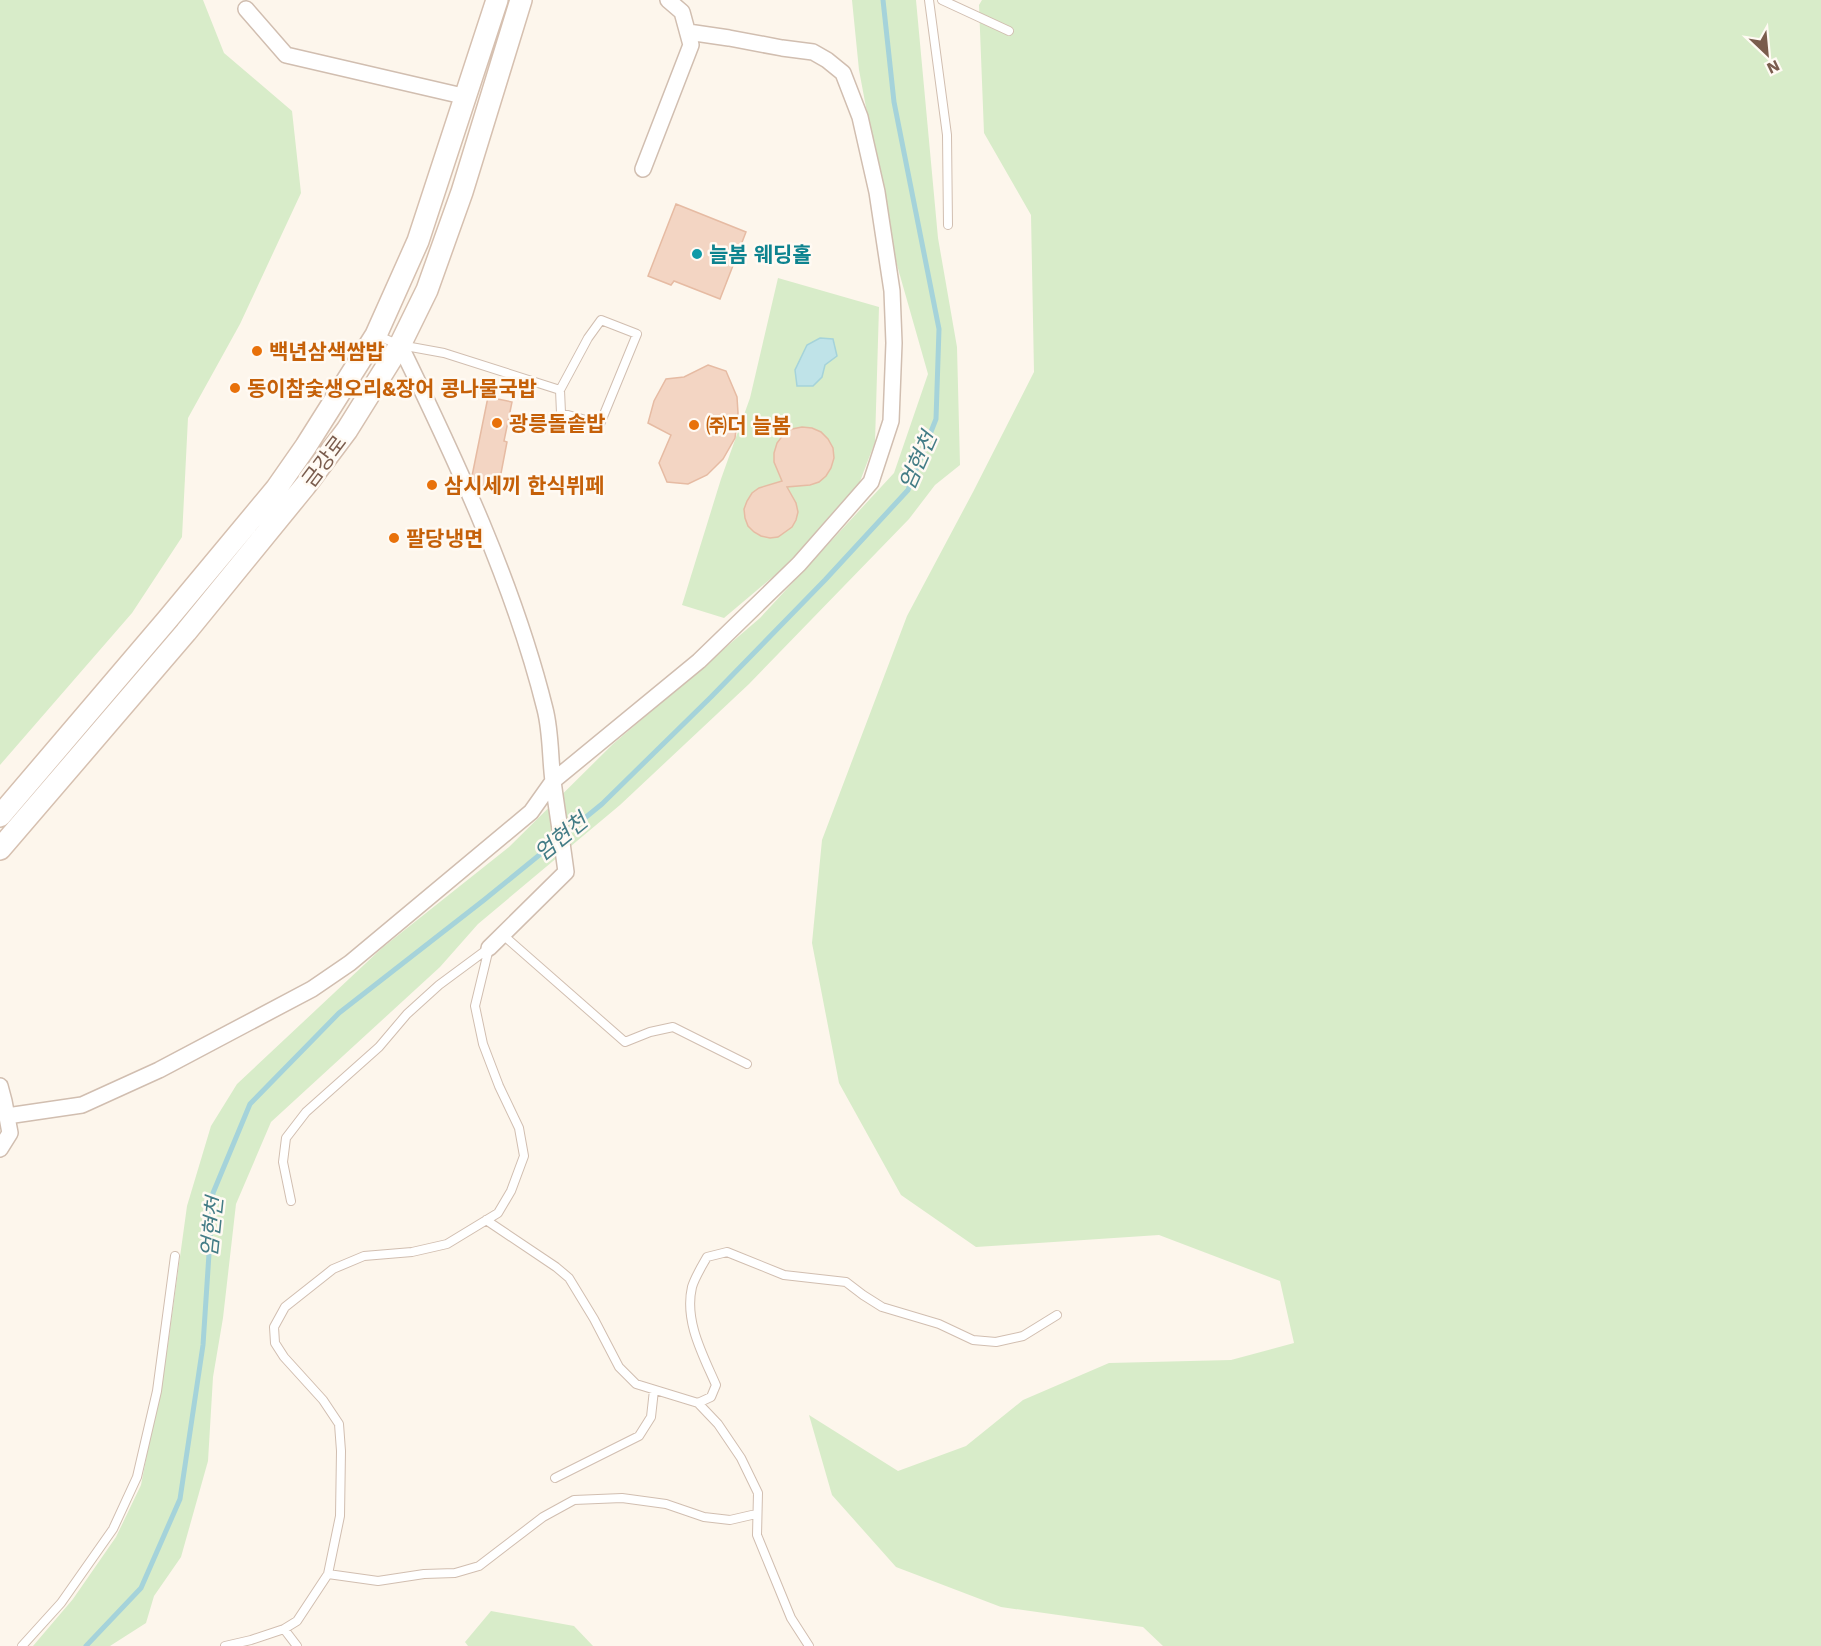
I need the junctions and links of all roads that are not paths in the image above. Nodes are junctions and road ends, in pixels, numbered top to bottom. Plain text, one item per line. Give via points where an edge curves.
1 (497, 0) edge
2 (521, 0) edge
3 (668, 0) edge
4 (929, 0) edge
5 (942, 0) edge
6 (246, 9) dead end
7 (1010, 31) dead end
8 (688, 32) junction
9 (467, 97) junction
10 (643, 169) dead end
11 (948, 225) dead end
12 (376, 335) junction
13 (400, 345) junction
14 (560, 390) junction
15 (553, 781) junction
16 (0, 816) edge
17 (0, 849) edge
18 (503, 935) junction
19 (489, 948) junction
20 (747, 1064) dead end
21 (0, 1086) edge
22 (7, 1116) junction
23 (0, 1149) edge
24 (291, 1201) dead end
25 (486, 1220) junction
26 (175, 1256) dead end
27 (1057, 1315) dead end
28 (654, 1390) junction
29 (698, 1403) junction
30 (555, 1478) dead end
31 (756, 1514) junction
32 (328, 1574) junction
33 (284, 1629) junction
34 (22, 1646) edge
35 (225, 1646) edge
36 (297, 1646) edge
37 (809, 1646) edge

1 - 9 main road, 금강로
2 - 13 main road, 금강로 via 462,192 427,290
3 - 8 street via 682,12
4 - 11 lane via 948,135
5 - 7 lane
6 - 9 street via 286,55
8 - 10 street via 691,45
8 - 15 street via 813,52 843,73 860,117 877,192 892,291 891,421 871,482 799,564 699,661
9 - 12 main road, 금강로 via 418,241
12 - 13 lane
12 - 16 main road, 금강로 via 276,489
13 - 14 lane via 444,353
13 - 15 street via 443,432 516,611 546,711
13 - 17 main road, 금강로 via 347,430 305,486
14 - 14 lane via 561,413 600,424 637,334 601,320
15 - 18 street via 566,872
15 - 22 street via 531,812 350,963 312,989 159,1070 82,1105
18 - 19 street
18 - 20 lane via 625,1042 673,1027
19 - 24 lane via 439,985 379,1047 306,1112 286,1138 283,1162
19 - 25 lane via 475,1006 483,1044 519,1128 524,1156 512,1191 498,1213
21 - 22 street
22 - 23 street via 10,1133
25 - 28 lane via 569,1278 619,1367 636,1383
25 - 32 lane via 447,1244 364,1256 333,1269 285,1307 274,1328 275,1343 284,1357 339,1424 340,1516
26 - 34 lane via 157,1391 137,1477 113,1529 61,1603
27 - 29 lane via 1023,1336 996,1342 973,1340 939,1324 882,1307 846,1282 784,1275 727,1252 707,1257 692,1286 690,1317 716,1385 711,1397
28 - 29 lane
28 - 30 lane via 651,1417 639,1436
29 - 31 lane via 741,1458 758,1493
31 - 32 lane via 730,1520 622,1498 574,1500 543,1517 479,1566 455,1573 378,1581
31 - 37 lane via 757,1535 790,1618
32 - 33 lane via 297,1621
33 - 35 lane
33 - 36 lane

